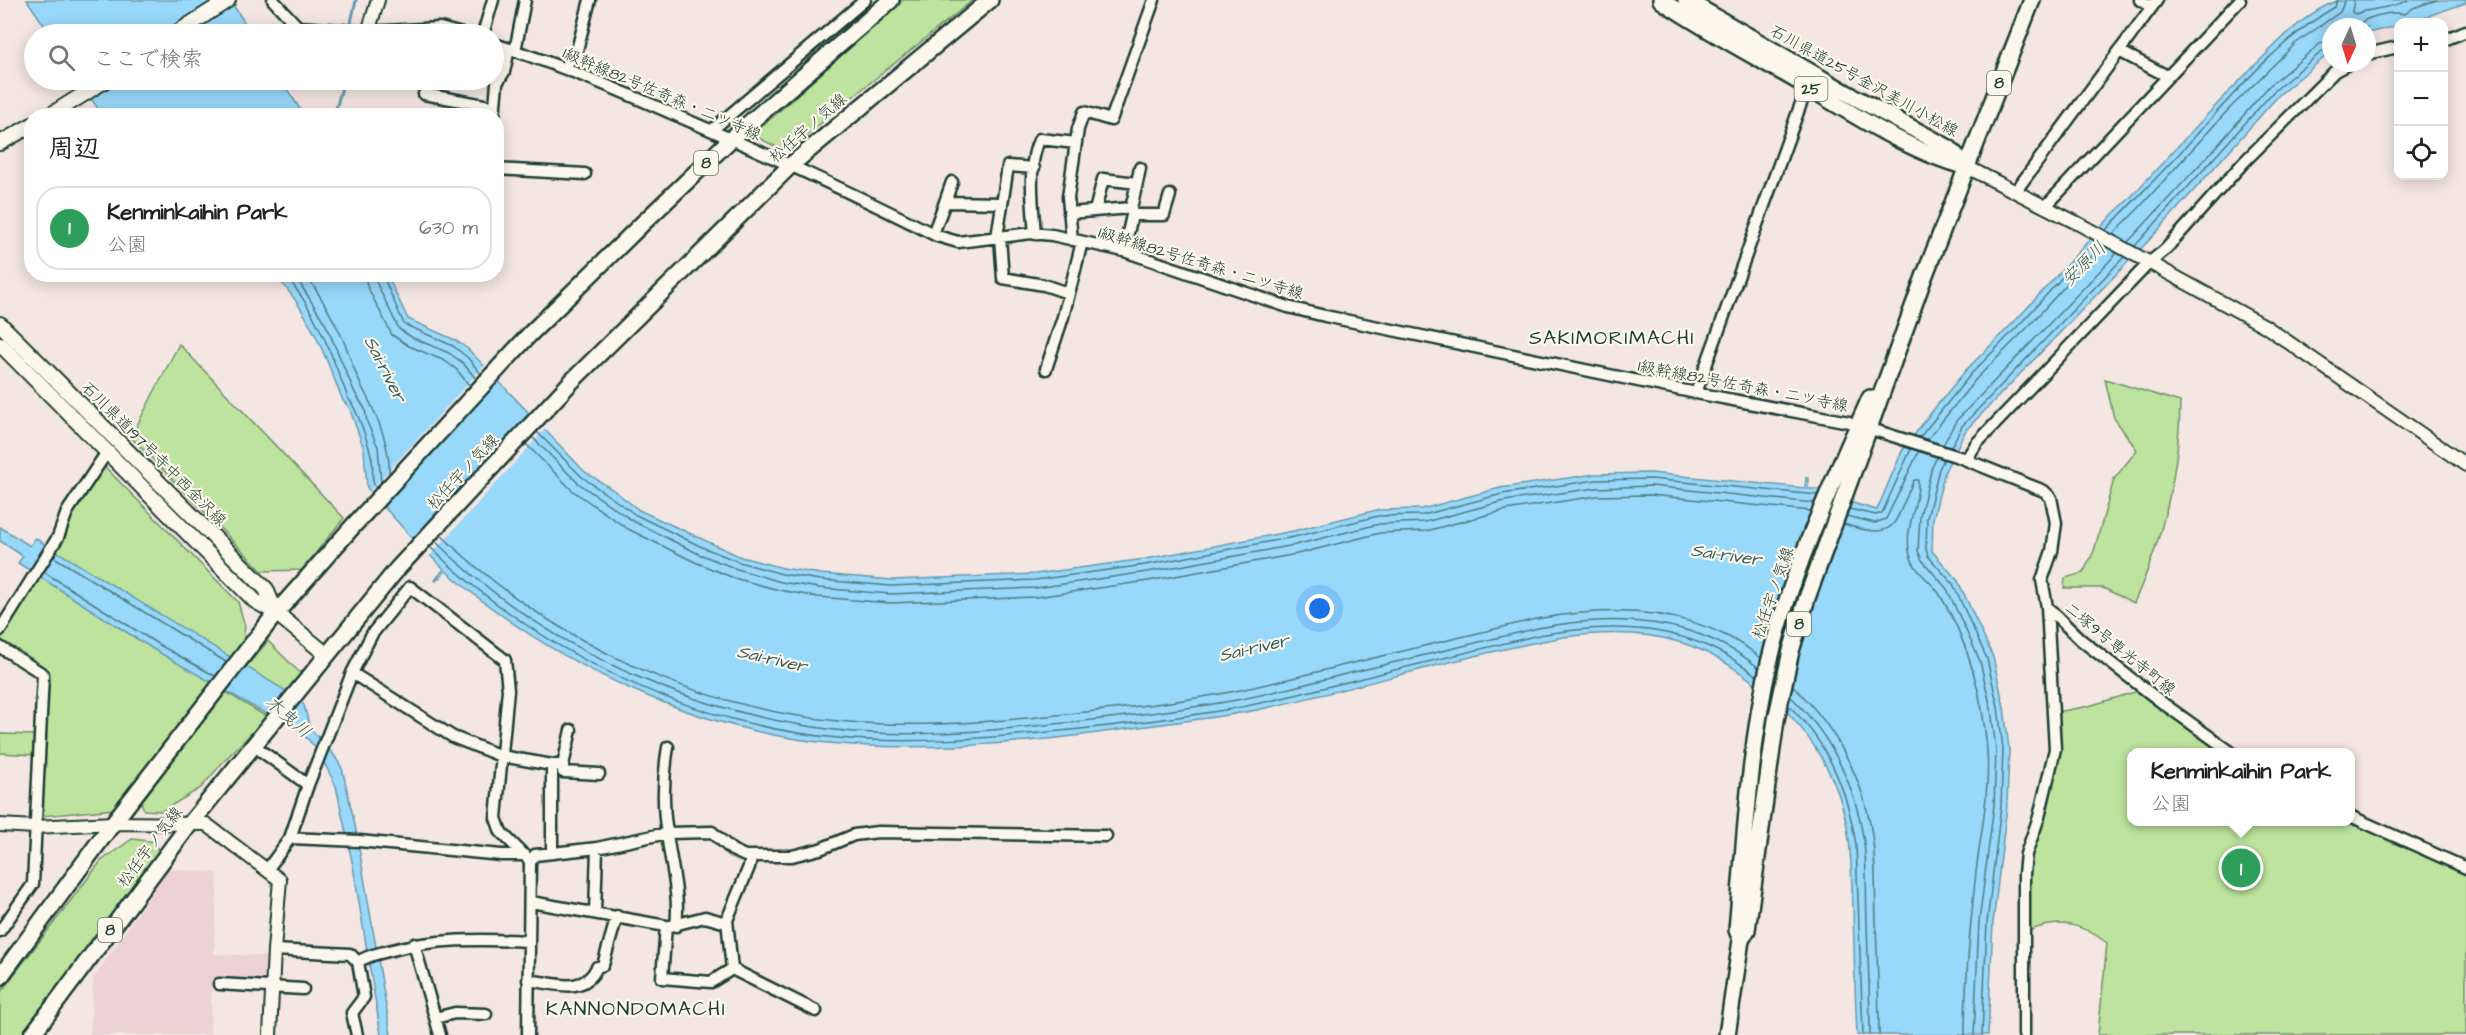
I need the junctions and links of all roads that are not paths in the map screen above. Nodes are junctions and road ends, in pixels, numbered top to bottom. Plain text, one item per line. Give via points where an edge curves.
1 (228, 0) edge
2 (273, 0) edge
3 (378, 0) edge
4 (493, 0) edge
5 (525, 0) edge
6 (590, 0) edge
7 (865, 0) edge
8 (890, 0) edge
9 (990, 0) edge
10 (1154, 0) edge
11 (1662, 0) edge
12 (1686, 0) edge
13 (2032, 0) edge
14 (2140, 0) edge
15 (2240, 0) edge
16 (2154, 3) edge
17 (191, 24) edge
18 (295, 24) edge
19 (370, 24) edge
20 (486, 24) edge
21 (2466, 31) edge
22 (2448, 38) edge
23 (504, 47) edge
24 (2394, 48) edge
25 (512, 50) junction
26 (2119, 51) junction
27 (2376, 52) edge
28 (565, 68) junction
29 (504, 72) edge
30 (2334, 72) edge
31 (2167, 76) junction
32 (1807, 87) junction
33 (91, 90) edge
34 (496, 90) edge
35 (424, 94) dead end
36 (63, 108) edge
37 (482, 108) edge
38 (494, 108) edge
39 (24, 130) edge
40 (712, 130) junction
41 (731, 139) junction
42 (0, 143) edge
43 (1076, 143) junction
44 (791, 165) junction
45 (1967, 167) junction
46 (1034, 168) junction
47 (1140, 168) dead end
48 (504, 169) edge
49 (585, 174) dead end
50 (952, 182) dead end
51 (1137, 183) junction
52 (2015, 192) junction
53 (1170, 195) dead end
54 (945, 202) junction
55 (1001, 203) junction
56 (2045, 207) junction
57 (1095, 212) junction
58 (1132, 212) junction
59 (1069, 213) junction
60 (933, 234) junction
61 (1035, 234) junction
62 (998, 237) junction
63 (1077, 241) junction
64 (1124, 251) junction
65 (2146, 261) junction
66 (1068, 293) junction
67 (0, 324) edge
68 (0, 344) edge
69 (1046, 369) dead end
70 (1696, 393) junction
71 (1864, 427) junction
72 (107, 452) junction
73 (1962, 458) junction
74 (2466, 465) edge
75 (1844, 476) junction
76 (2047, 607) junction
77 (276, 613) junction
78 (0, 630) edge
79 (0, 647) edge
80 (327, 655) junction
81 (352, 673) junction
82 (571, 730) dead end
83 (253, 746) junction
84 (668, 747) dead end
85 (2224, 748) edge
86 (501, 756) junction
87 (558, 765) junction
88 (599, 774) dead end
89 (308, 785) junction
90 (2355, 818) edge
91 (113, 823) junction
92 (0, 825) edge
93 (189, 825) junction
94 (35, 827) junction
95 (667, 833) junction
96 (1106, 836) dead end
97 (290, 838) junction
98 (597, 848) junction
99 (552, 852) junction
100 (752, 856) junction
101 (527, 858) junction
102 (2466, 868) edge
103 (267, 870) junction
104 (531, 902) junction
105 (595, 913) junction
106 (617, 916) junction
107 (727, 920) junction
108 (671, 926) junction
109 (0, 931) edge
110 (1740, 940) junction
111 (528, 941) junction
112 (414, 944) junction
113 (274, 950) junction
114 (362, 959) junction
115 (732, 969) junction
116 (0, 977) edge
117 (528, 980) junction
118 (219, 984) dead end
119 (272, 987) junction
120 (303, 989) dead end
121 (816, 1011) dead end
122 (486, 1014) dead end
123 (435, 1018) junction
124 (32, 1035) edge
125 (270, 1035) edge
126 (357, 1035) edge
127 (440, 1035) edge
128 (528, 1035) edge
129 (1727, 1035) edge
130 (2024, 1035) edge

1 - 17 main road
2 - 18 street
3 - 19 street
4 - 20 street
5 - 25 street
6 - 28 street via 577,50
7 - 40 street
8 - 41 main road, 8
9 - 44 main road, 松任宇ノ気線 / 8
10 - 43 street via 1111,120 1084,112
11 - 32 main road, 石川県道25号金沢美川小松線 / 25
12 - 45 main road, 石川県道25号金沢美川小松線 / 25 via 1949,148
13 - 45 main road, 松任宇ノ気線 / 8
14 - 16 street
15 - 31 street
16 - 26 street
21 - 22 street
23 - 25 street, 1級幹線82号佐奇森・二ツ寺線
24 - 27 street
25 - 28 street, 1級幹線82号佐奇森・二ツ寺線
25 - 29 street
26 - 31 street
26 - 52 street
28 - 40 street, 1級幹線82号佐奇森・二ツ寺線
30 - 65 street via 2244,162 2165,250
31 - 56 street
32 - 45 main road, 石川県道25号金沢美川小松線 / 25 via 1943,161
32 - 70 street
33 - 36 main road
34 - 38 street
35 - 37 street
39 - 42 main road
40 - 41 street, 1級幹線82号佐奇森・二ツ寺線
41 - 44 street, 1級幹線82号佐奇森・二ツ寺線
41 - 77 main road, 8 via 530,334
43 - 46 street via 1040,139
43 - 59 street
44 - 60 street, 1級幹線82号佐奇森・二ツ寺線
44 - 80 main road, 松任宇ノ気線 / 8 via 572,382 398,568
45 - 52 street
45 - 71 main road, 松任宇ノ気線 / 8
46 - 55 street via 1008,166
46 - 61 street
47 - 51 street
48 - 49 street
50 - 54 street
51 - 57 street via 1103,179
51 - 58 street
52 - 56 street
53 - 58 street via 1164,215
54 - 55 street
54 - 60 street
55 - 62 street
56 - 65 street
57 - 58 street
57 - 59 street
58 - 64 street
59 - 63 street
60 - 62 street, 1級幹線82号佐奇森・二ツ寺線 via 958,242
61 - 62 street, 1級幹線82号佐奇森・二ツ寺線
61 - 63 street, 1級幹線82号佐奇森・二ツ寺線
62 - 66 street via 1003,278
63 - 64 street, 1級幹線82号佐奇森・二ツ寺線
63 - 66 street
64 - 70 street, 1級幹線82号佐奇森・二ツ寺線 via 1325,316
65 - 73 street
65 - 74 street via 2265,326
66 - 69 street
67 - 77 main road, 石川県道197号寺中西金沢線 via 266,589
68 - 72 main road, 石川県道197号寺中西金沢線
70 - 71 street, 1級幹線82号佐奇森・二ツ寺線
71 - 73 street, 二塚9号専光寺町線
71 - 75 main road, 松任宇ノ気線 / 8
72 - 77 main road, 石川県道197号寺中西金沢線 via 255,601
72 - 78 street via 68,512 36,576
73 - 76 street, 二塚9号専光寺町線 via 2044,491 2051,498 2056,523 2042,580
75 - 110 main road, 松任宇ノ気線 / 8 via 1794,642 1776,720 1747,930
75 - 110 main road, 松任宇ノ気線 / 8 via 1794,582 1762,699 1752,764 1737,930
76 - 85 street, 二塚9号専光寺町線 via 2081,640
76 - 130 street via 2055,749 2026,854
77 - 80 main road, 石川県道197号寺中西金沢線
77 - 91 main road, 8
79 - 94 street via 43,674
80 - 83 main road, 松任宇ノ気線 / 8
81 - 86 street via 453,737
81 - 86 street via 372,634 410,587 505,660 508,690
81 - 89 street
82 - 87 street
83 - 89 street
83 - 93 main road, 松任宇ノ気線 / 8
84 - 95 street via 663,776
86 - 87 street
86 - 101 street via 496,818 501,832
87 - 88 street via 563,772
87 - 99 street
89 - 97 street
90 - 102 street
91 - 93 street
91 - 94 street
91 - 116 main road, 8
92 - 94 street
93 - 103 street via 206,824
93 - 124 main road, 松任宇ノ気線 / 8
94 - 109 street via 33,884
95 - 98 street
95 - 100 street via 712,832 732,850
95 - 108 street via 678,905
96 - 100 street via 878,832 854,835 792,856
97 - 101 street
97 - 103 street
98 - 99 street
98 - 105 street
99 - 101 street
100 - 107 street
101 - 104 street
103 - 113 street via 280,880
104 - 105 street
104 - 111 street
105 - 106 street
106 - 108 street
106 - 117 street via 603,965 584,984
107 - 108 street via 705,917
107 - 115 street
108 - 115 street via 662,978 711,982
110 - 129 main road, 松任宇ノ気線 / 8
111 - 112 street via 463,939
111 - 117 street
112 - 114 street
112 - 123 street
113 - 114 street via 350,954
113 - 119 street
114 - 126 street via 364,997 352,1013
115 - 121 street
117 - 128 street
118 - 119 street
119 - 120 street
119 - 125 street
122 - 123 street via 455,1013
123 - 127 street

